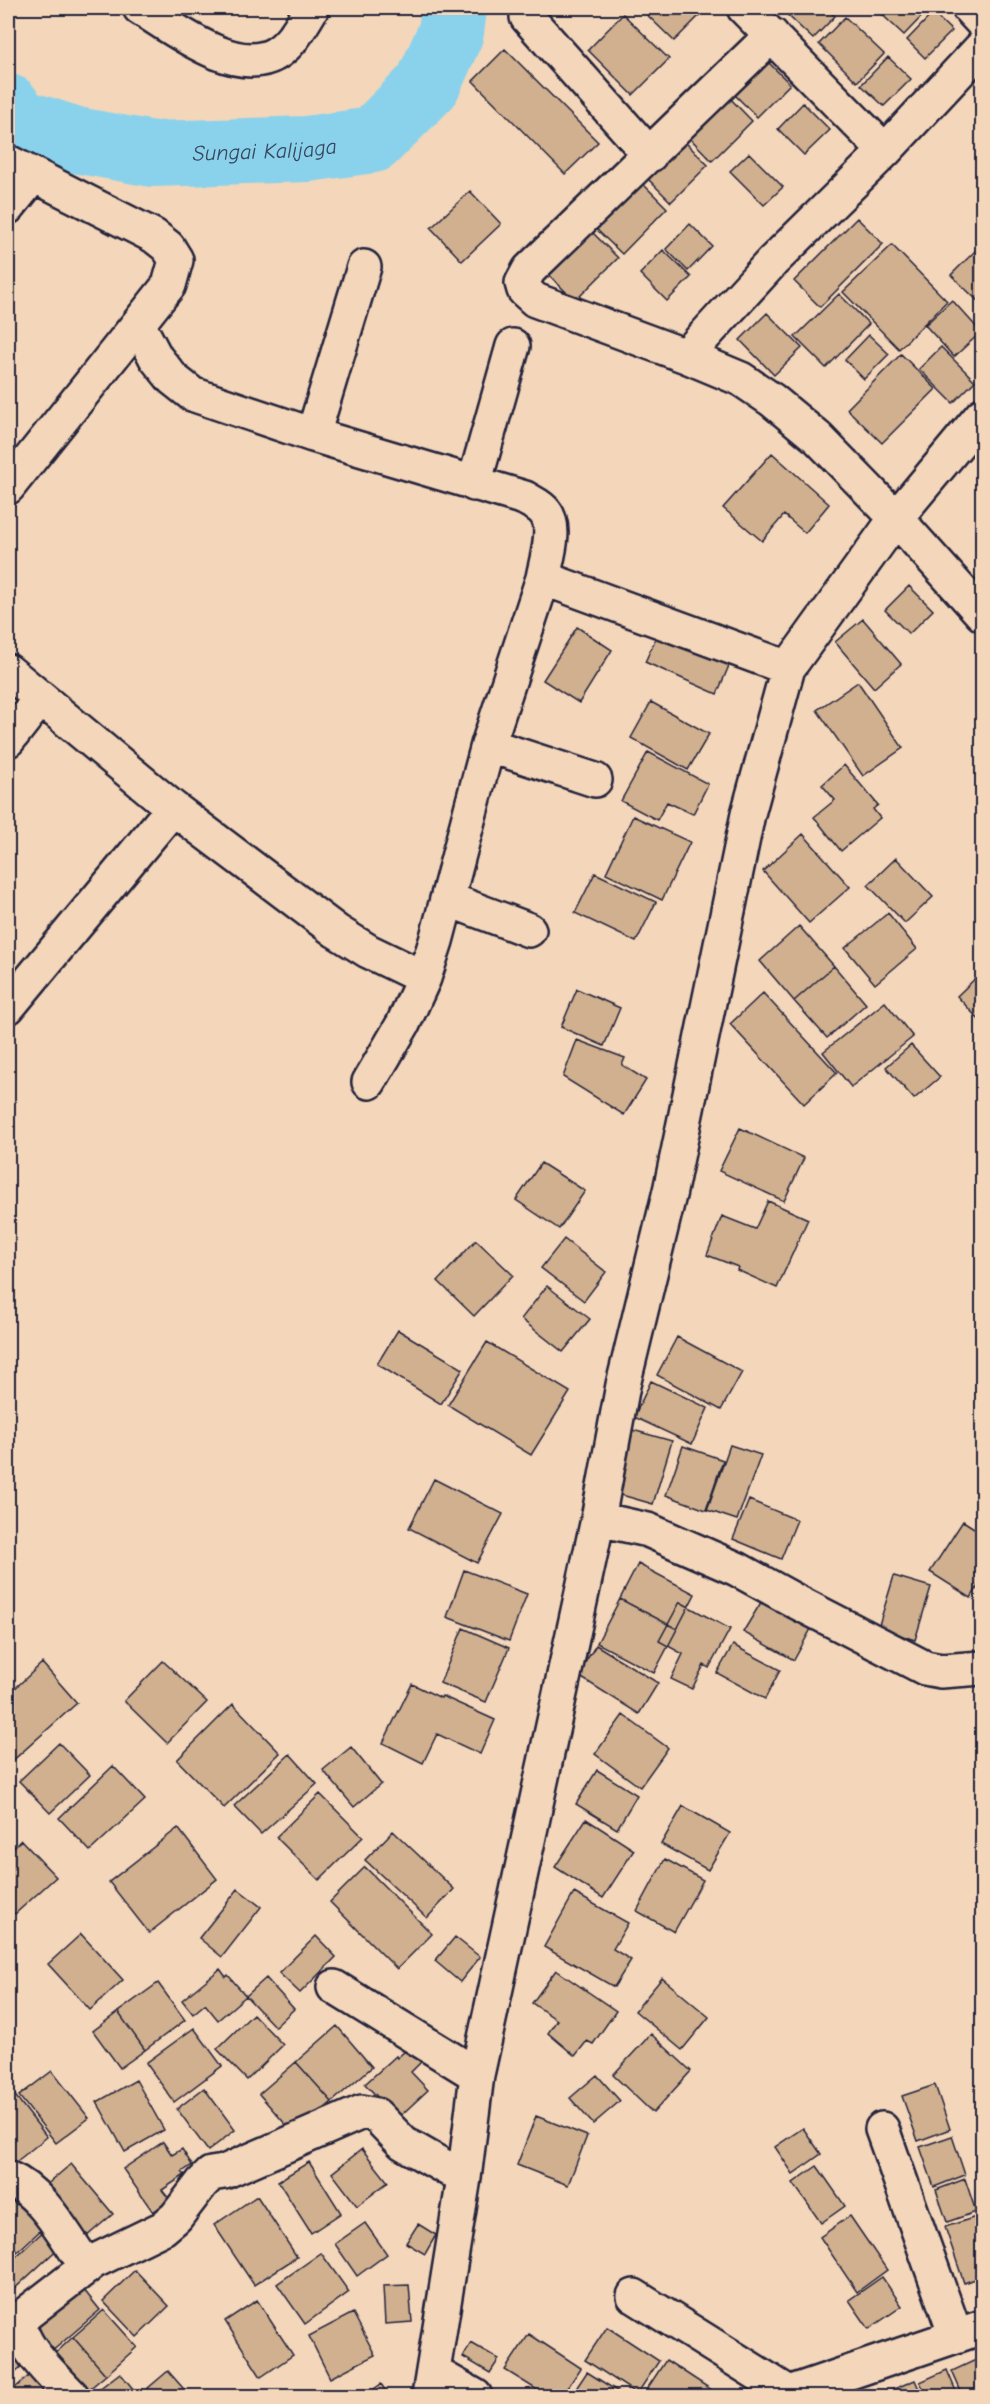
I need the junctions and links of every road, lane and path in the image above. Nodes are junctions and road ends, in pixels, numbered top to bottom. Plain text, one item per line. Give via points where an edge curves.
1 (140, 8) edge
2 (312, 8) edge
3 (744, 8) edge
4 (969, 8) edge
5 (527, 17) dead end
6 (982, 22) edge
7 (772, 35) junction
8 (982, 47) edge
9 (885, 151) junction
10 (650, 155) junction
11 (20, 169) edge
12 (8, 207) edge
13 (364, 267) dead end
14 (138, 324) junction
15 (513, 346) dead end
16 (686, 356) junction
17 (982, 415) edge
18 (313, 435) junction
19 (474, 484) junction
20 (8, 487) edge
21 (896, 518) junction
22 (543, 578) junction
23 (982, 614) edge
24 (788, 668) junction
25 (8, 671) edge
26 (40, 699) junction
27 (8, 740) edge
28 (488, 745) junction
29 (595, 780) dead end
30 (173, 808) junction
31 (447, 899) junction
32 (529, 930) dead end
33 (424, 978) junction
34 (8, 1007) edge
35 (369, 1082) dead end
36 (598, 1519) junction
37 (982, 1668) edge
38 (334, 1987) dead end
39 (477, 2075) junction
40 (882, 2129) dead end
41 (8, 2178) edge
42 (465, 2178) junction
43 (87, 2267) junction
44 (634, 2296) dead end
45 (969, 2332) edge
46 (431, 2384) edge
47 (824, 2390) edge
48 (788, 2395) edge
49 (72, 2397) edge
50 (475, 2397) edge

1 - 2 street via 204,47 239,59 260,60 289,42
3 - 7 street
4 - 6 street
5 - 10 street
7 - 9 street
7 - 10 street
8 - 9 street
9 - 16 street via 772,262
10 - 16 street via 529,270 522,283 535,300
11 - 12 street
11 - 14 street via 154,236 168,247 176,260 169,285
13 - 18 street
14 - 18 street via 156,358 192,394
14 - 20 street
15 - 19 street
16 - 21 street via 741,379 772,400 818,438
17 - 21 street
18 - 19 street
19 - 22 street via 525,498 546,512 551,535
21 - 23 street
21 - 24 street
22 - 24 street
22 - 28 street
24 - 36 street via 748,814 670,1191 623,1385
25 - 26 street
26 - 27 street
26 - 30 street
28 - 29 street
28 - 31 street
30 - 33 street via 336,932
30 - 34 street
31 - 32 street
31 - 33 street
33 - 35 street
36 - 37 street via 648,1530 737,1569 925,1668
36 - 39 street
38 - 39 street
39 - 42 street
40 - 45 street
41 - 43 street via 21,2183 43,2206
42 - 43 street via 403,2143 376,2115 362,2112 224,2172 211,2174 163,2228
42 - 46 street
43 - 49 street via 19,2323 32,2351
44 - 48 street
45 - 47 street
46 - 50 street
47 - 48 street

